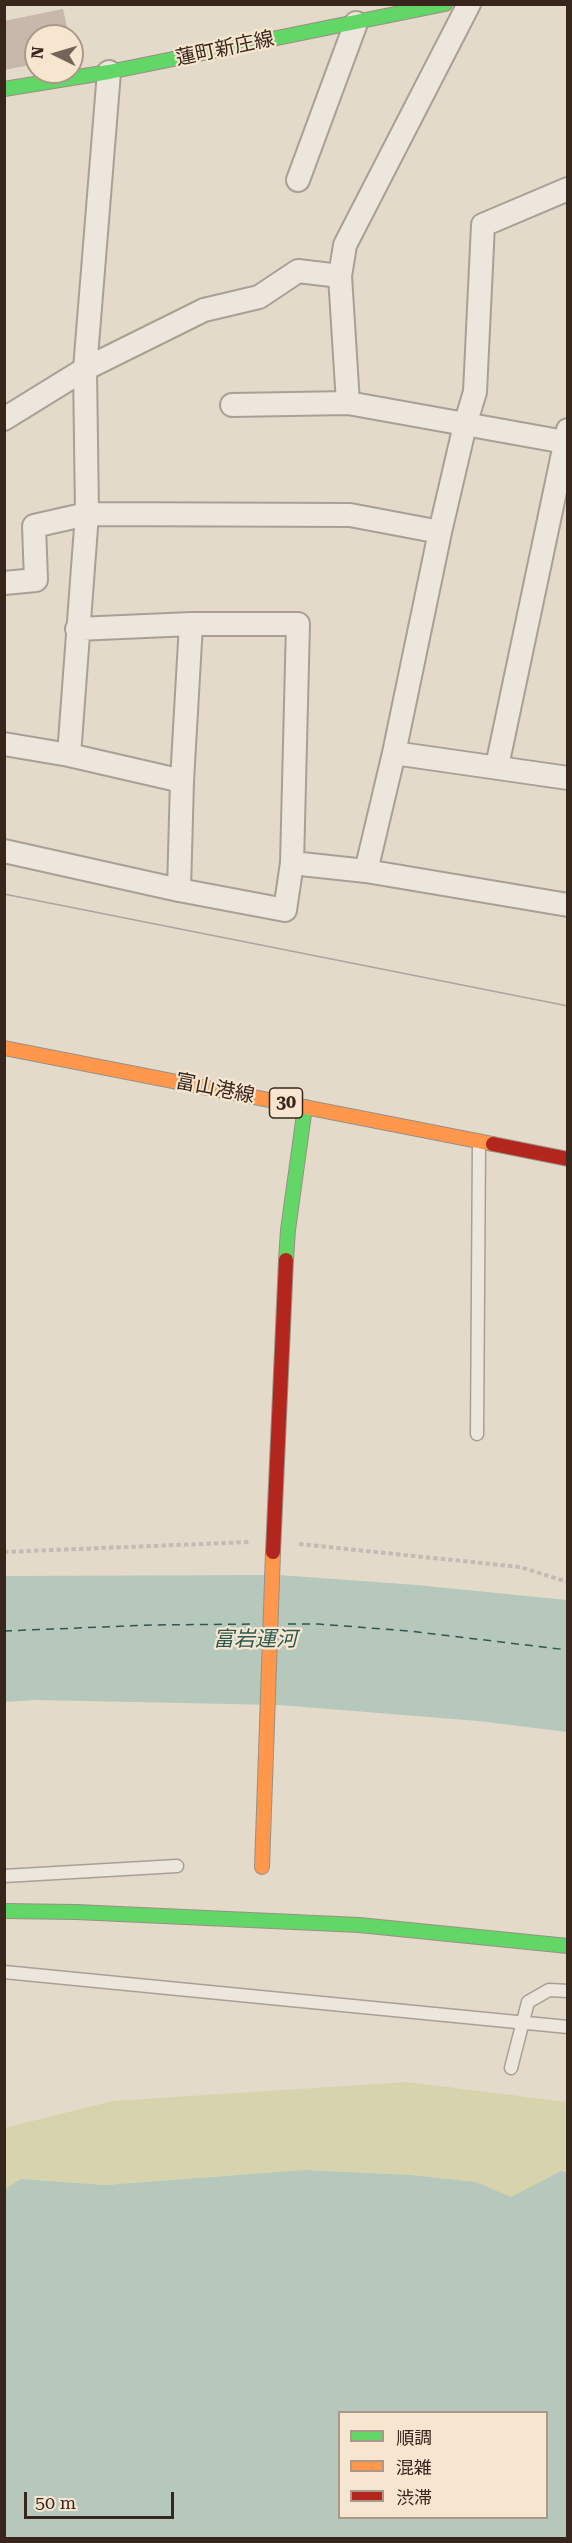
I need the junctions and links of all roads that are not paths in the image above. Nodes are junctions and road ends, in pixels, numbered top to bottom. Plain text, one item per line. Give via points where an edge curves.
1 (445, 4) edge
2 (469, 4) edge
3 (313, 14) dead end
4 (356, 22) junction
5 (308, 32) junction
6 (109, 72) junction
7 (4, 89) edge
8 (298, 180) dead end
9 (567, 189) edge
10 (340, 276) junction
11 (85, 369) junction
12 (348, 403) junction
13 (232, 405) dead end
14 (4, 419) edge
15 (465, 425) junction
16 (566, 436) edge
17 (87, 514) junction
18 (440, 532) junction
19 (4, 584) edge
20 (191, 624) junction
21 (77, 629) junction
22 (4, 744) edge
23 (394, 753) junction
24 (69, 755) junction
25 (497, 766) junction
26 (567, 778) edge
27 (182, 781) junction
28 (4, 851) edge
29 (292, 863) junction
30 (366, 871) junction
31 (179, 890) junction
32 (567, 906) edge
33 (4, 1048) edge
34 (305, 1107) junction
35 (479, 1141) junction
36 (567, 1159) edge
37 (477, 1434) dead end
38 (177, 1866) dead end
39 (262, 1867) dead end
40 (4, 1876) edge
41 (4, 1911) edge
42 (567, 1946) edge
43 (4, 1972) edge
44 (567, 1991) edge
45 (522, 2021) junction
46 (567, 2027) edge
47 (511, 2068) dead end

1 - 4 street, 蓮町新庄線
2 - 10 street via 345,245
3 - 5 street
4 - 5 street, 蓮町新庄線
4 - 8 street
5 - 6 street, 蓮町新庄線
6 - 7 street, 蓮町新庄線
6 - 11 street
9 - 15 street via 483,225 475,392
10 - 11 street via 298,271 259,297 204,310
10 - 12 street
11 - 14 street
11 - 17 street
12 - 13 street
12 - 15 street
15 - 16 street
15 - 18 street
16 - 25 street
17 - 18 street via 350,515
17 - 19 street via 34,526 36,580
17 - 21 street
18 - 23 street
20 - 21 street
20 - 27 street
20 - 29 street via 298,624
21 - 24 street
22 - 24 street
23 - 25 street
23 - 30 street
24 - 27 street
25 - 26 street
27 - 31 street
28 - 31 street
29 - 30 street
29 - 31 street via 285,910
30 - 32 street
33 - 34 street, 富山港線 / 30
34 - 35 street, 富山港線 / 30
34 - 39 street via 288,1230 281,1339
35 - 36 street, 富山港線 / 30
35 - 37 lane
38 - 40 lane
41 - 42 street via 359,1925
43 - 45 lane
44 - 45 lane via 549,1990 528,2002
45 - 46 lane
45 - 47 lane

